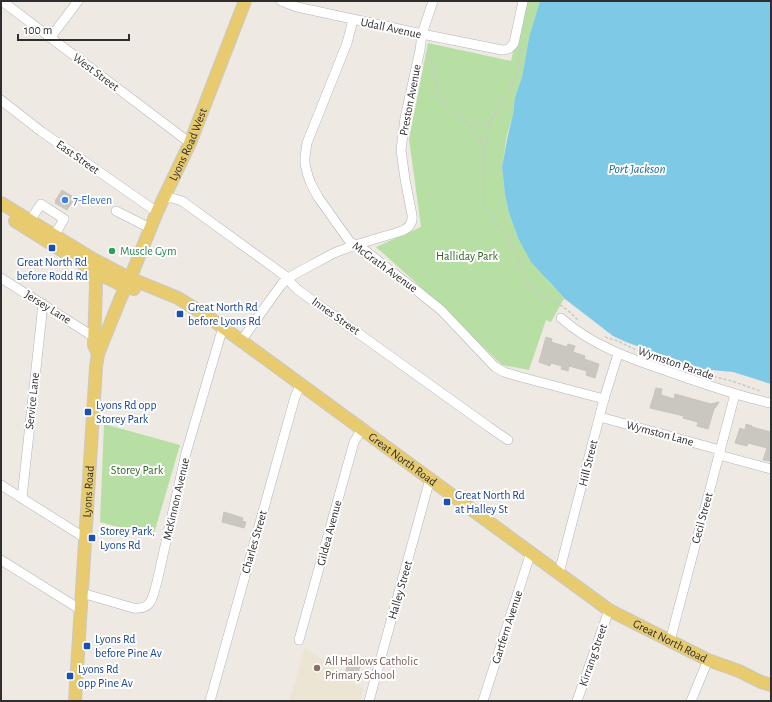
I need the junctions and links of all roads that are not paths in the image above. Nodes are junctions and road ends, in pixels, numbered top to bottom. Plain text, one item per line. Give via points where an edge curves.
1 (2, 1) edge
2 (78, 1) edge
3 (245, 1) edge
4 (281, 1) edge
5 (433, 1) edge
6 (523, 1) edge
7 (353, 20) junction
8 (422, 34) junction
9 (50, 38) junction
10 (1, 100) edge
11 (190, 143) junction
12 (163, 198) junction
13 (1, 203) edge
14 (1, 211) edge
15 (116, 211) dead end
16 (157, 212) junction
17 (28, 224) junction
18 (150, 228) junction
19 (52, 239) junction
20 (356, 244) junction
21 (94, 271) junction
22 (1, 278) edge
23 (288, 278) junction
24 (128, 283) junction
25 (43, 304) junction
26 (561, 318) dead end
27 (223, 327) junction
28 (94, 337) junction
29 (241, 341) junction
30 (98, 354) junction
31 (618, 354) junction
32 (301, 384) junction
33 (734, 394) junction
34 (604, 399) junction
35 (771, 403) edge
36 (600, 417) junction
37 (362, 429) junction
38 (508, 440) dead end
39 (720, 452) junction
40 (771, 469) edge
41 (430, 479) junction
42 (1, 485) edge
43 (22, 498) junction
44 (86, 538) junction
45 (531, 552) junction
46 (1, 560) edge
47 (559, 573) junction
48 (82, 593) junction
49 (81, 610) junction
50 (609, 610) junction
51 (299, 640) dead end
52 (670, 641) junction
53 (708, 660) junction
54 (739, 671) junction
55 (771, 678) edge
56 (771, 685) edge
57 (75, 701) edge
58 (210, 701) edge
59 (369, 701) edge
60 (483, 701) edge
61 (577, 701) edge
62 (691, 701) edge

1 - 9 street, West Street
2 - 9 street
3 - 11 main road, Lyons Road West
4 - 7 street, Udall Avenue
5 - 8 street, Preston Avenue
6 - 8 street, Udall Avenue via 514,42 507,50
7 - 8 street, Udall Avenue
7 - 20 street, McGrath Avenue via 307,143 305,157 308,176 318,197 350,242
8 - 20 street, Preston Avenue via 401,150 412,215 411,223 402,231
9 - 11 street, West Street
10 - 16 street, East Street via 42,132
11 - 12 main road, Lyons Road West
12 - 16 main road, Lyons Road West
12 - 23 street, Innes Street via 182,201
13 - 17 main road, Great North Road
14 - 17 main road, Great North Road
15 - 18 street
16 - 18 main road, Lyons Road West
17 - 19 main road, Great North Road
17 - 19 street via 41,204 64,219
18 - 24 main road, Lyons Road West
19 - 21 main road, Great North Road
19 - 24 main road, Great North Road via 93,259
20 - 23 street
20 - 34 street, McGrath Avenue via 441,310 495,367 517,376
21 - 24 main road, Great North Road
21 - 28 main road
22 - 25 street, Jersey Lane
23 - 29 street
23 - 38 street, Innes Street via 298,290
24 - 27 main road, Great North Road via 174,306 195,310
24 - 30 main road, Lyons Road
25 - 28 street, Jersey Lane
25 - 43 street, Service Lane
26 - 31 street, Wymston Parade via 598,344
27 - 29 main road, Great North Road
27 - 48 street, McKinnon Avenue via 186,452 151,601 141,609
28 - 30 main road
29 - 32 main road, Great North Road
30 - 44 main road, Lyons Road
31 - 33 street, Wymston Parade
31 - 34 street, Hill Street
32 - 37 main road, Great North Road
32 - 58 street, Charles Street via 292,405
33 - 35 street, Wymston Parade
33 - 39 street, Cecil Street
34 - 36 street, Hill Street
36 - 39 street, Wymston Lane
36 - 47 street, Hill Street
37 - 41 main road, Great North Road
37 - 51 street, Gildea Avenue via 354,442
39 - 40 street, Wymston Lane
39 - 52 street, Cecil Street
41 - 45 main road, Great North Road
41 - 59 street, Halley Street
42 - 43 street
43 - 44 street
44 - 48 main road, Lyons Road
45 - 47 main road, Great North Road
45 - 60 street, Gartfern Avenue
46 - 49 street
47 - 50 main road, Great North Road
48 - 49 main road, Lyons Road
49 - 57 main road, Lyons Road
50 - 52 main road, Great North Road
50 - 61 street, Kirrang Street
52 - 53 main road, Great North Road
53 - 54 main road, Great North Road
53 - 62 street
54 - 55 main road, Great North Road
54 - 56 main road, Great North Road

